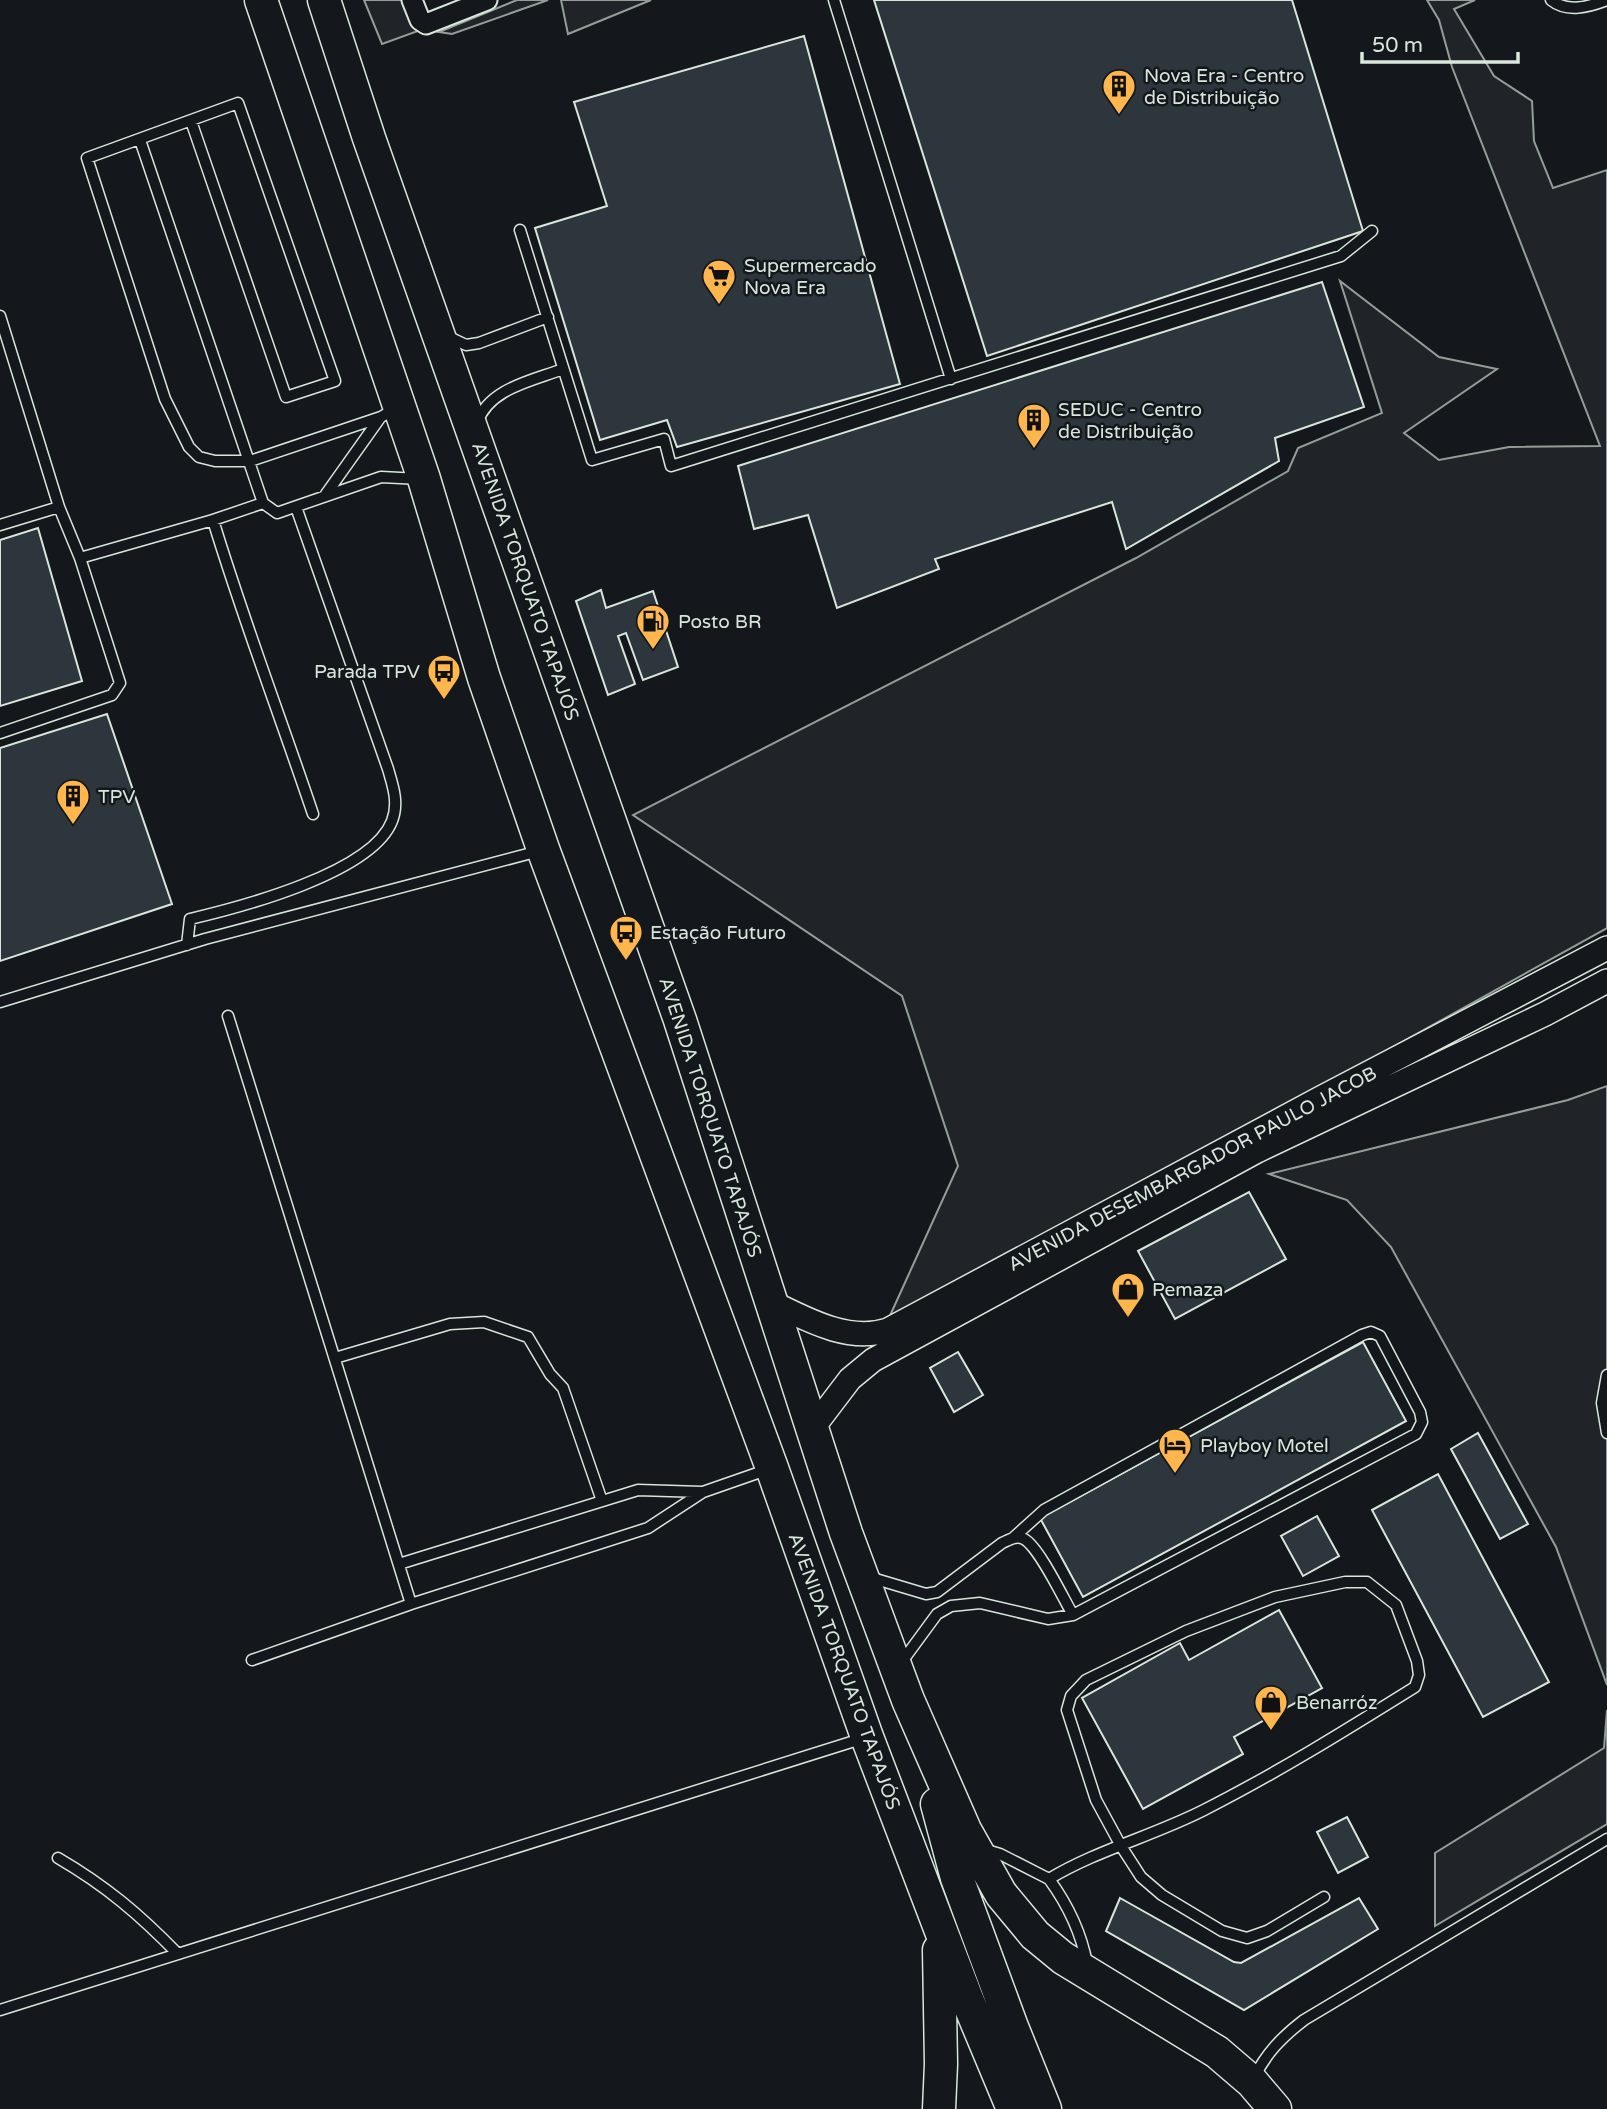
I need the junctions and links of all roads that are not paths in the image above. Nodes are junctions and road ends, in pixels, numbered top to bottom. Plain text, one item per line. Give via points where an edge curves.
1 (261, 0) edge
2 (324, 0) edge
3 (412, 0) edge
4 (487, 0) edge
5 (834, 0) edge
6 (1551, 0) edge
7 (1607, 0) edge
8 (191, 121) junction
9 (140, 140) junction
10 (520, 230) dead end
11 (1372, 231) dead end
12 (0, 316) edge
13 (548, 317) junction
14 (436, 327) junction
15 (563, 369) junction
16 (951, 379) junction
17 (390, 412) junction
18 (473, 433) junction
19 (250, 460) junction
20 (424, 479) junction
21 (326, 495) junction
22 (263, 503) junction
23 (59, 507) junction
24 (296, 507) junction
25 (213, 520) junction
26 (0, 525) edge
27 (80, 558) junction
28 (0, 733) edge
29 (313, 814) dead end
30 (543, 849) junction
31 (187, 944) junction
32 (1607, 948) edge
33 (1586, 959) junction
34 (1603, 983) edge
35 (0, 1002) edge
36 (228, 1017) dead end
37 (771, 1302) junction
38 (335, 1358) junction
39 (1607, 1375) edge
40 (812, 1429) junction
41 (1607, 1433) edge
42 (772, 1468) junction
43 (703, 1492) junction
44 (602, 1501) junction
45 (1014, 1537) junction
46 (399, 1563) junction
47 (862, 1575) junction
48 (411, 1604) junction
49 (1073, 1615) junction
50 (252, 1660) dead end
51 (897, 1670) junction
52 (908, 1700) junction
53 (867, 1737) junction
54 (1607, 1839) edge
55 (973, 1845) junction
56 (1121, 1846) junction
57 (58, 1858) dead end
58 (1049, 1879) junction
59 (1324, 1897) dead end
60 (939, 1924) junction
61 (178, 1954) junction
62 (1088, 1974) junction
63 (0, 2010) edge
64 (1252, 2082) junction
65 (939, 2109) edge
66 (1013, 2109) edge
67 (1045, 2109) edge
68 (1275, 2109) edge

1 - 17 highway, AVENIDA TORQUATO TAPAJÓS
2 - 14 highway, AVENIDA TORQUATO TAPAJÓS
3 - 4 street via 421,20 428,23
5 - 16 lane
6 - 7 lane via 1569,8
8 - 8 lane via 238,103 335,381 286,397
8 - 9 lane
9 - 19 lane
9 - 19 lane via 87,158 165,399 189,447 199,457
10 - 13 lane
11 - 16 lane via 1341,256
12 - 23 lane
13 - 14 lane via 466,345
13 - 15 lane
14 - 18 highway, AVENIDA TORQUATO TAPAJÓS
15 - 16 lane via 592,460 664,439 671,466
15 - 18 lane via 490,400
17 - 19 lane
17 - 20 highway, AVENIDA TORQUATO TAPAJÓS
17 - 21 lane
18 - 37 highway, AVENIDA TORQUATO TAPAJÓS via 680,1020
19 - 22 lane
20 - 21 lane via 381,477
20 - 30 highway, AVENIDA TORQUATO TAPAJÓS via 484,678
21 - 24 lane
22 - 24 lane via 276,513
22 - 25 lane
23 - 26 lane
23 - 27 lane
24 - 31 lane via 391,778 396,796 392,821 375,846 318,879 190,919
25 - 27 lane
25 - 29 lane
27 - 28 lane via 120,683 113,695
30 - 31 lane
30 - 42 highway, AVENIDA TORQUATO TAPAJÓS
31 - 35 lane
32 - 33 street, AVENIDA DESEMBARGADOR PAULO JACOB
33 - 34 street
33 - 37 street, AVENIDA DESEMBARGADOR PAULO JACOB via 888,1330 875,1335 848,1333
34 - 40 street, AVENIDA DESEMBARGADOR PAULO JACOB via 1257,1151 873,1360 850,1379
36 - 38 lane
37 - 40 highway, AVENIDA TORQUATO TAPAJÓS
38 - 44 lane via 450,1324 484,1322 528,1337 563,1388
38 - 46 lane
39 - 41 lane via 1602,1403
40 - 47 highway, AVENIDA TORQUATO TAPAJÓS
42 - 43 lane
42 - 53 highway, AVENIDA TORQUATO TAPAJÓS
43 - 44 lane via 638,1490
43 - 48 lane via 648,1528
44 - 46 lane
45 - 47 lane via 926,1594
45 - 49 lane via 1037,1551
45 - 49 lane via 1044,1510 1362,1335 1380,1336 1420,1412 1422,1422 1416,1434
46 - 48 lane
47 - 51 highway, AVENIDA TORQUATO TAPAJÓS
48 - 50 lane
49 - 51 lane via 1048,1619 980,1603 951,1606 937,1614
51 - 52 highway, AVENIDA TORQUATO TAPAJÓS
52 - 55 highway, AVENIDA TORQUATO TAPAJÓS
52 - 67 highway via 957,1878
53 - 60 highway, AVENIDA TORQUATO TAPAJÓS
53 - 61 lane
54 - 64 lane via 1304,2020 1263,2059
55 - 58 lane
55 - 62 highway, AVENIDA TORQUATO TAPAJÓS via 1001,1894 1035,1935
56 - 56 lane via 1203,1811 1415,1687 1417,1661 1396,1605 1367,1582 1345,1582 1275,1597 1186,1631 1086,1680 1071,1696 1067,1710 1096,1800
56 - 58 lane
56 - 59 lane via 1141,1877 1162,1895 1222,1931 1247,1938
57 - 61 lane via 120,1898
58 - 62 lane via 1077,1926
60 - 65 highway
60 - 66 highway, AVENIDA TORQUATO TAPAJÓS
61 - 63 lane
62 - 64 highway, AVENIDA TORQUATO TAPAJÓS via 1216,2052
64 - 68 highway, AVENIDA TORQUATO TAPAJÓS

